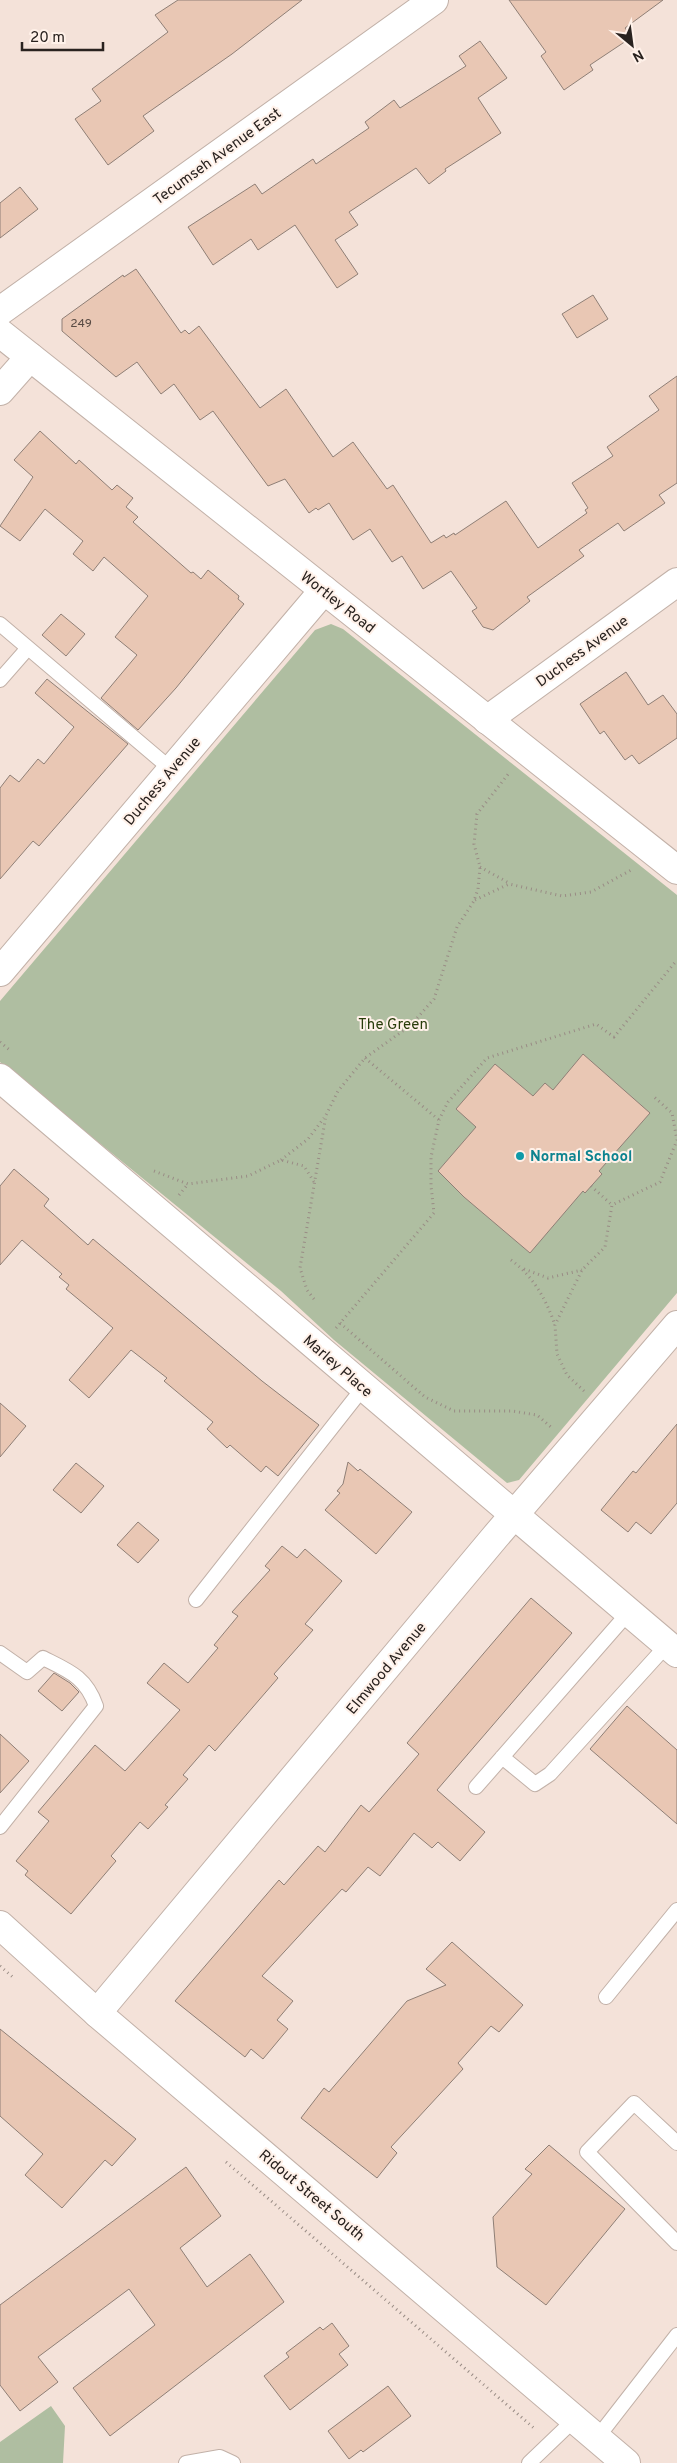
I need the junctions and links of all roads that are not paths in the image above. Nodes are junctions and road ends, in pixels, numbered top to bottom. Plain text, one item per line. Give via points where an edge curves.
1 (434, 0) edge
2 (0, 311) edge
3 (0, 333) edge
4 (30, 357) junction
5 (0, 391) edge
6 (677, 582) edge
7 (324, 590) junction
8 (0, 624) edge
9 (28, 648) junction
10 (0, 680) edge
11 (487, 720) junction
12 (172, 770) junction
13 (668, 863) edge
14 (0, 972) edge
15 (0, 1078) edge
16 (677, 1325) edge
17 (363, 1388) junction
18 (514, 1516) junction
19 (196, 1600) dead end
20 (629, 1612) junction
21 (672, 1649) edge
22 (0, 1653) edge
23 (502, 1757) junction
24 (476, 1787) dead end
25 (0, 1826) edge
26 (677, 1910) edge
27 (0, 1925) edge
28 (606, 1997) dead end
29 (97, 2012) junction
30 (677, 2142) edge
31 (677, 2243) edge
32 (677, 2335) edge
33 (574, 2419) junction
34 (597, 2438) junction
35 (186, 2463) edge
36 (233, 2463) edge
37 (529, 2463) edge
38 (626, 2463) edge

1 - 2 street, Tecumseh Avenue East
3 - 4 street, Wortley Road
4 - 5 street
4 - 7 street, Wortley Road
6 - 11 street, Duchess Avenue
7 - 11 street, Wortley Road
7 - 12 street, Duchess Avenue
8 - 9 lane
9 - 10 lane
9 - 12 lane
11 - 13 street, Wortley Road
12 - 14 street, Duchess Avenue
15 - 17 street, Marley Place
16 - 18 street, Elmwood Avenue
17 - 18 street, Marley Place
17 - 19 lane
18 - 20 street, Marley Place
18 - 29 street, Elmwood Avenue
20 - 21 street, Marley Place
20 - 23 lane
21 - 23 lane via 550,1774 535,1784
22 - 25 lane via 26,1672 43,1658 75,1675 91,1690 96,1706
23 - 24 lane
26 - 28 lane
27 - 29 street, Ridout Street South
29 - 33 street, Ridout Street South
30 - 31 lane via 634,2104 587,2152
32 - 34 lane
33 - 34 street, Ridout Street South
33 - 37 lane
34 - 38 street, Ridout Street South
35 - 36 lane via 220,2457

